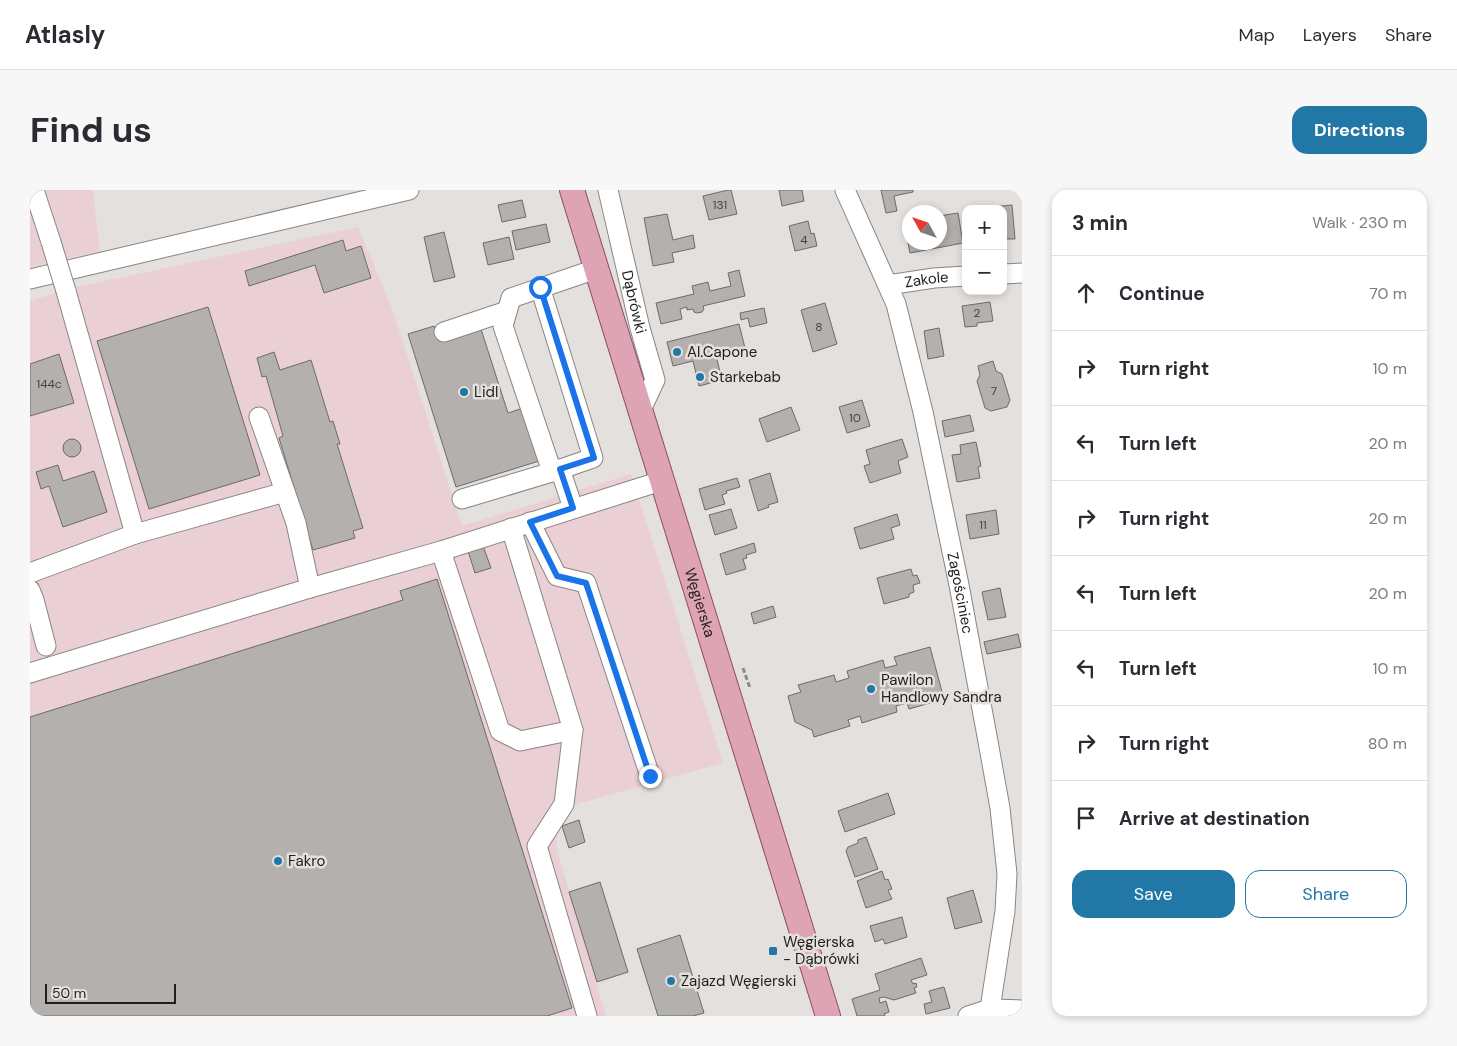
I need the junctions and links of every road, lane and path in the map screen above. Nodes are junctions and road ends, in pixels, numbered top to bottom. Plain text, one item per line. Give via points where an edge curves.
1 (34, 190) edge
2 (409, 190) edge
3 (608, 190) edge
4 (845, 190) edge
5 (573, 194) edge
6 (596, 268) junction
7 (1022, 273) edge
8 (1007, 274) edge
9 (962, 276) edge
10 (30, 279) edge
11 (888, 285) junction
12 (540, 287) junction
13 (507, 311) junction
14 (444, 332) dead end
15 (640, 412) junction
16 (260, 417) dead end
17 (556, 470) junction
18 (661, 481) junction
19 (285, 492) junction
20 (462, 499) dead end
21 (573, 508) junction
22 (530, 522) junction
23 (511, 528) junction
24 (135, 534) junction
25 (441, 551) junction
26 (30, 573) edge
27 (310, 588) junction
28 (30, 590) edge
29 (38, 649) edge
30 (53, 666) junction
31 (30, 673) edge
32 (573, 730) junction
33 (650, 776) dead end
34 (990, 1009) junction
35 (1022, 1010) edge
36 (588, 1016) edge
37 (828, 1016) edge
38 (968, 1016) edge

1 - 24 street, bridge
2 - 10 street
3 - 15 street, Dąbrówki via 655,380
4 - 11 street, Zagościniec
5 - 6 main road, Węgierska
6 - 12 street
6 - 15 main road, Węgierska
7 - 8 street
9 - 11 street, Zakole
11 - 34 street, Zagościniec via 896,304 923,412 1000,808 1007,874 1006,910
12 - 13 street via 511,298
12 - 17 street via 594,458
13 - 14 street
13 - 17 street via 503,326
15 - 18 main road, Węgierska
16 - 19 street
17 - 20 street
17 - 21 street
18 - 21 street
18 - 37 main road, Węgierska
19 - 24 street
19 - 27 street via 296,523
21 - 22 street
22 - 23 street
22 - 33 street via 557,576 586,583
23 - 25 street
23 - 32 street
24 - 26 street
25 - 27 street
25 - 32 street via 500,731 520,741
27 - 30 street
28 - 29 street via 34,600
29 - 30 street
30 - 31 street
32 - 36 street via 564,804 537,846
34 - 35 street
34 - 38 street

